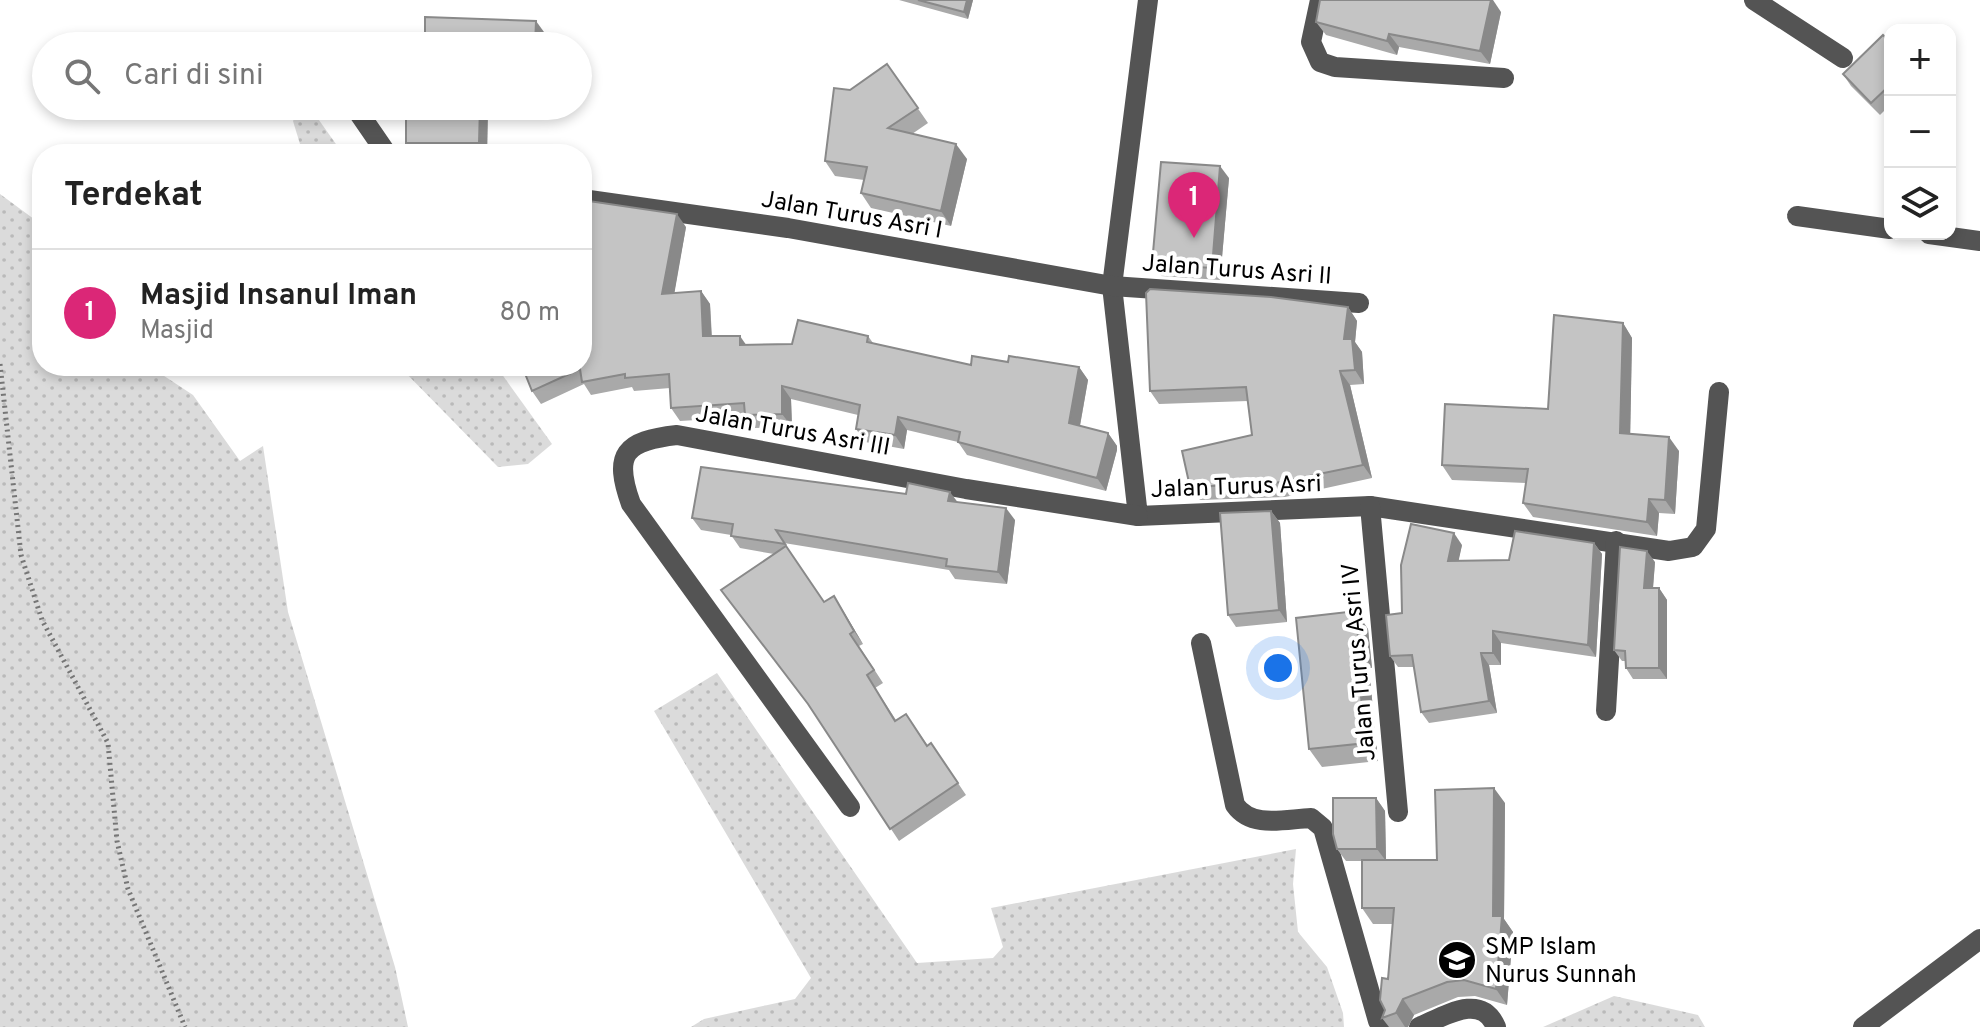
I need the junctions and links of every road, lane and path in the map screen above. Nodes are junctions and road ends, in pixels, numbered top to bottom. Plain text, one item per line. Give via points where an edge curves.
1 (1148, 0) edge
2 (1320, 0) edge
3 (1754, 0) edge
4 (1843, 58) dead end
5 (1504, 78) dead end
6 (364, 120) edge
7 (380, 144) edge
8 (592, 200) edge
9 (1797, 216) dead end
10 (1884, 228) edge
11 (1956, 238) edge
12 (1980, 241) edge
13 (1112, 286) junction
14 (1359, 303) dead end
15 (0, 364) edge
16 (1719, 392) dead end
17 (1370, 506) junction
18 (1138, 516) junction
19 (1616, 541) junction
20 (1201, 643) dead end
21 (1606, 711) dead end
22 (850, 807) dead end
23 (1398, 812) dead end
24 (1980, 939) edge
25 (185, 1027) edge
26 (1383, 1027) edge
27 (1419, 1027) edge
28 (1496, 1027) edge
29 (1863, 1027) edge

1 - 13 street, Jalan Turus Asri
2 - 5 street via 1311,42 1320,62
3 - 4 street
6 - 7 street
8 - 13 street, Jalan Turus Asri I via 788,228
9 - 10 street
11 - 12 street
13 - 14 street, Jalan Turus Asri II
13 - 18 street, Jalan Turus Asri
15 - 25 path via 21,555 42,620 108,743 117,841 128,889
16 - 19 street, Jalan Turus Asri via 1706,529 1693,547 1669,551
17 - 18 street, Jalan Turus Asri
17 - 19 street, Jalan Turus Asri
17 - 23 street, Jalan Turus Asri IV
18 - 22 street, Jalan Turus Asri III via 677,435 650,438 633,447 624,457 621,475 631,504
19 - 21 street
20 - 26 street via 1235,805 1243,816 1256,820 1311,818 1323,828
24 - 29 street
27 - 28 street via 1478,1007 1491,1014

